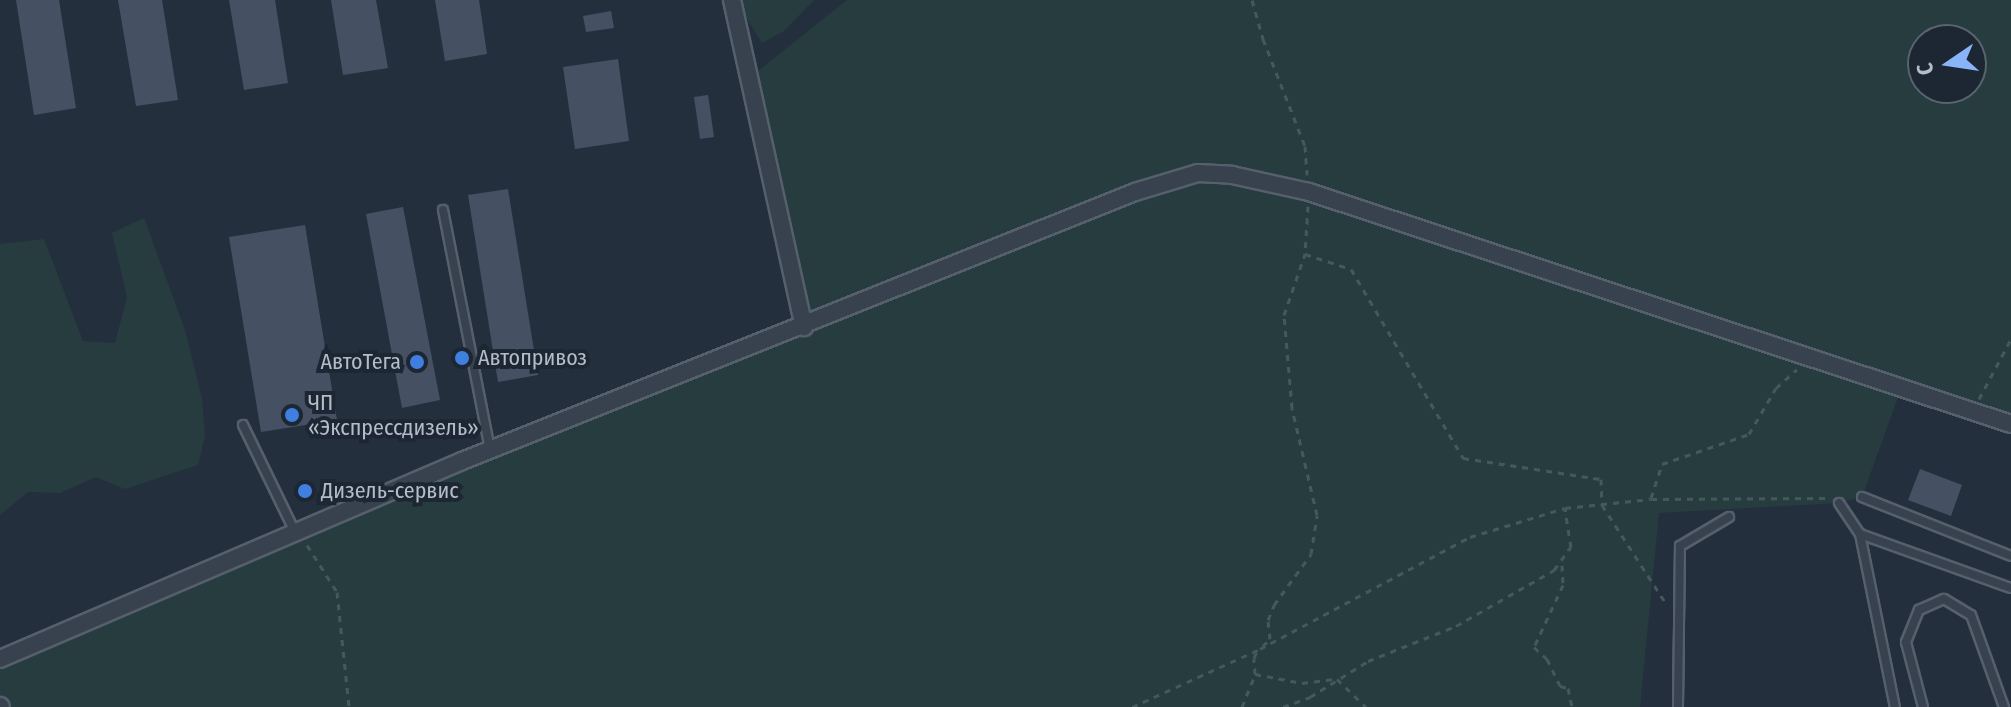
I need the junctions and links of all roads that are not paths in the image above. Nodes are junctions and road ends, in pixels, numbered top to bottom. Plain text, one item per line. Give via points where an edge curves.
1 (732, 0) edge
2 (443, 210) dead end
3 (804, 327) junction
4 (2011, 424) edge
5 (243, 425) dead end
6 (490, 450) junction
7 (1862, 497) dead end
8 (1835, 500) road end
9 (1729, 517) dead end
10 (295, 532) junction
11 (1860, 534) junction
12 (2011, 556) edge
13 (2011, 588) edge
14 (0, 659) edge
15 (1922, 702) edge
16 (1678, 707) edge
17 (1895, 707) edge
18 (1931, 707) edge
19 (2004, 707) edge

1 - 3 street
2 - 6 lane
3 - 4 street via 1179,177 1232,175 1309,192
3 - 6 street
5 - 10 lane
6 - 10 street
7 - 12 lane
8 - 11 lane
9 - 16 lane via 1680,546
10 - 14 street
11 - 13 lane
11 - 17 lane
15 - 18 lane
15 - 19 lane via 1906,642 1919,610 1944,599 1971,615

